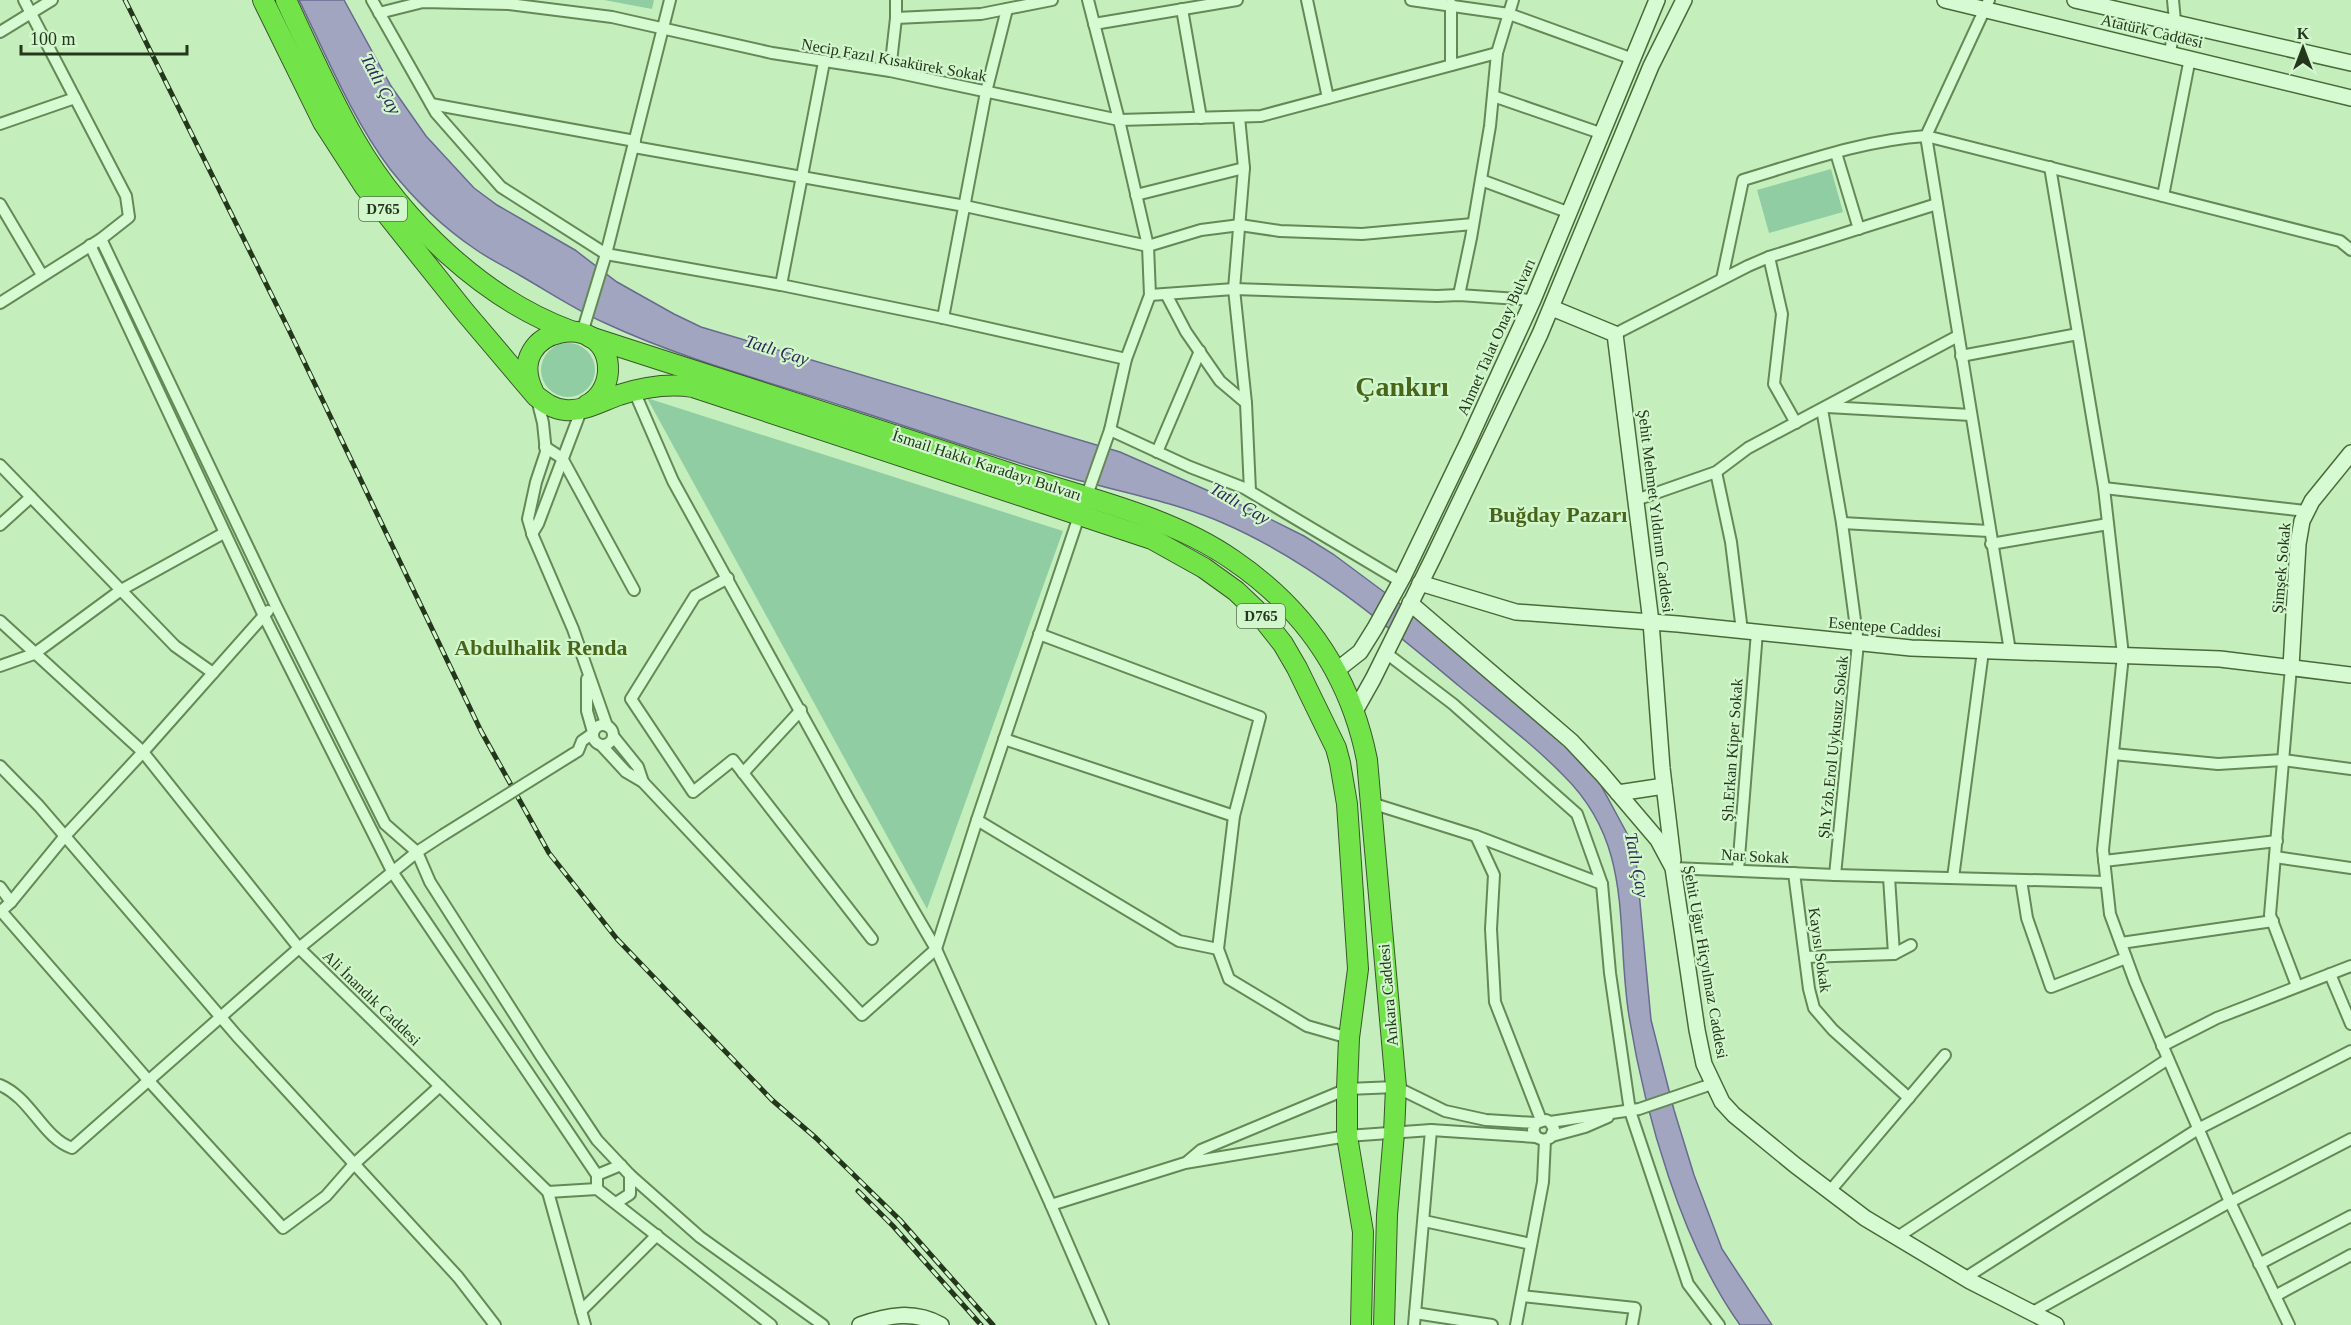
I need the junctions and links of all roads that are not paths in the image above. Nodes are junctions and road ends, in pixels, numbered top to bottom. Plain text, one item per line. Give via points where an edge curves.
1 (24, 0) edge
2 (52, 0) edge
3 (262, 0) edge
4 (286, 0) edge
5 (372, 0) edge
6 (670, 0) edge
7 (896, 0) edge
8 (1052, 0) edge
9 (1088, 0) edge
10 (1237, 0) edge
11 (1307, 0) edge
12 (1411, 0) edge
13 (1513, 0) edge
14 (1657, 0) edge
15 (1684, 0) edge
16 (1945, 0) edge
17 (2075, 0) edge
18 (2173, 0) edge
19 (1451, 4) junction
20 (1988, 4) edge
21 (1188, 5) edge
22 (1006, 9) junction
23 (379, 13) junction
24 (30, 14) junction
25 (1509, 14) junction
26 (896, 18) junction
27 (2175, 21) junction
28 (1094, 24) junction
29 (663, 30) junction
30 (0, 32) edge
31 (1497, 53) junction
32 (2170, 53) junction
33 (2190, 58) junction
34 (1633, 59) junction
35 (824, 62) junction
36 (2351, 63) edge
37 (1451, 65) junction
38 (890, 72) junction
39 (986, 92) junction
40 (1493, 96) junction
41 (75, 98) junction
42 (1328, 98) junction
43 (2351, 98) edge
44 (431, 104) junction
45 (1239, 117) junction
46 (1202, 118) junction
47 (1119, 120) junction
48 (0, 124) edge
49 (1603, 134) junction
50 (1926, 136) junction
51 (634, 144) junction
52 (1836, 153) junction
53 (2050, 167) junction
54 (1244, 168) junction
55 (802, 178) junction
56 (1481, 180) junction
57 (1136, 195) junction
58 (2163, 196) junction
59 (0, 204) edge
60 (1937, 204) junction
61 (965, 206) junction
62 (1570, 213) junction
63 (1473, 224) junction
64 (1240, 225) junction
65 (1859, 229) junction
66 (101, 239) junction
67 (90, 245) junction
68 (1148, 246) junction
69 (2351, 250) edge
70 (606, 254) junction
71 (1768, 257) junction
72 (42, 275) junction
73 (1722, 279) junction
74 (781, 285) junction
75 (1234, 289) junction
76 (1166, 294) junction
77 (1150, 295) junction
78 (1459, 295) junction
79 (1533, 300) junction
80 (0, 303) edge
81 (1552, 308) junction
82 (943, 318) junction
83 (582, 330) junction
84 (1615, 334) junction
85 (2078, 334) junction
86 (1958, 336) junction
87 (1200, 351) junction
88 (1961, 356) junction
89 (1125, 360) junction
90 (634, 391) junction
91 (536, 396) junction
92 (1246, 403) junction
93 (582, 408) junction
94 (1824, 408) junction
95 (1971, 415) junction
96 (1796, 423) junction
97 (1110, 430) junction
98 (545, 447) junction
99 (1157, 452) junction
100 (2351, 453) edge
101 (562, 458) junction
102 (0, 465) edge
103 (1716, 472) junction
104 (2104, 488) junction
105 (1250, 491) junction
106 (31, 497) junction
107 (1636, 500) junction
108 (1085, 501) junction
109 (2306, 511) junction
110 (1842, 523) junction
111 (2108, 524) junction
112 (0, 525) edge
113 (1989, 531) junction
114 (224, 533) junction
115 (532, 534) junction
116 (1991, 544) junction
117 (728, 578) junction
118 (1420, 583) junction
119 (1397, 588) junction
120 (121, 590) junction
121 (634, 590) dead end
122 (1409, 605) junction
123 (276, 606) junction
124 (263, 614) junction
125 (0, 621) edge
126 (1652, 622) junction
127 (1749, 632) junction
128 (1039, 634) junction
129 (1858, 643) junction
130 (1388, 648) junction
131 (1983, 651) junction
132 (2010, 651) junction
133 (34, 654) junction
134 (2123, 655) junction
135 (0, 666) edge
136 (2291, 667) junction
137 (1337, 670) junction
138 (213, 673) junction
139 (587, 673) junction
140 (2351, 675) edge
141 (801, 710) junction
142 (1355, 711) junction
143 (607, 726) junction
144 (593, 733) junction
145 (613, 736) junction
146 (1004, 739) junction
147 (601, 746) junction
148 (143, 752) junction
149 (576, 752) junction
150 (2113, 754) junction
151 (2283, 760) junction
152 (0, 766) edge
153 (2351, 769) edge
154 (743, 773) junction
155 (644, 782) junction
156 (1664, 786) junction
157 (1618, 793) junction
158 (1371, 803) junction
159 (1234, 816) junction
160 (976, 820) junction
161 (65, 836) junction
162 (1476, 836) junction
163 (2277, 841) junction
164 (417, 852) junction
165 (2275, 857) junction
166 (2104, 861) junction
167 (1674, 868) junction
168 (2351, 868) edge
169 (1738, 870) junction
170 (393, 873) junction
171 (1794, 873) junction
172 (1835, 875) junction
173 (1889, 877) junction
174 (1953, 878) junction
175 (2021, 880) junction
176 (2106, 882) junction
177 (1602, 884) junction
178 (0, 887) edge
179 (11, 902) junction
180 (0, 911) edge
181 (2272, 921) junction
182 (872, 939) dead end
183 (2121, 943) junction
184 (1911, 945) dead end
185 (299, 948) junction
186 (936, 949) junction
187 (1218, 949) junction
188 (1894, 954) junction
189 (1805, 957) junction
190 (2126, 958) junction
191 (2351, 966) edge
192 (2330, 974) junction
193 (2297, 986) junction
194 (221, 1017) junction
195 (2351, 1024) edge
196 (1349, 1038) junction
197 (2162, 1046) junction
198 (2351, 1051) edge
199 (1945, 1055) dead end
200 (2168, 1059) junction
201 (149, 1081) junction
202 (1712, 1084) junction
203 (0, 1085) edge
204 (440, 1086) junction
205 (1396, 1087) junction
206 (1347, 1089) junction
207 (1909, 1098) junction
208 (1634, 1110) junction
209 (1616, 1113) junction
210 (1542, 1122) junction
211 (2198, 1129) junction
212 (1431, 1130) junction
213 (1394, 1133) junction
214 (1347, 1136) junction
215 (1544, 1138) junction
216 (2351, 1139) edge
217 (1185, 1163) junction
218 (354, 1164) junction
219 (621, 1165) junction
220 (597, 1175) junction
221 (630, 1175) junction
222 (597, 1189) junction
223 (1830, 1191) junction
224 (548, 1192) junction
225 (2230, 1202) junction
226 (616, 1203) junction
227 (1051, 1204) junction
228 (2351, 1216) edge
229 (1424, 1221) junction
230 (657, 1235) junction
231 (1896, 1238) junction
232 (1531, 1244) junction
233 (2351, 1255) edge
234 (2259, 1264) junction
235 (1965, 1278) junction
236 (1522, 1296) junction
237 (2275, 1296) junction
238 (581, 1311) junction
239 (1416, 1313) junction
240 (2031, 1313) junction
241 (495, 1325) edge
242 (585, 1325) edge
243 (771, 1325) edge
244 (823, 1325) edge
245 (860, 1325) edge
246 (941, 1325) edge
247 (1103, 1325) edge
248 (1361, 1325) edge
249 (1384, 1325) edge
250 (1414, 1325) edge
251 (1492, 1325) edge
252 (1516, 1325) edge
253 (1632, 1325) edge
254 (1719, 1325) edge
255 (2056, 1325) edge
256 (2289, 1325) edge

1 - 24 street
2 - 24 street
3 - 91 highway, D765 via 323,122 365,187
4 - 83 highway, İsmail Hakkı Karadayı Bulvarı / D765 via 356,140 428,235 505,298 547,321
5 - 23 street
6 - 29 street
7 - 26 street
8 - 22 street
9 - 28 street
10 - 21 street
11 - 42 street
12 - 19 street
13 - 25 street
14 - 34 street, Ahmet Talat Onay Bulvarı
15 - 81 street via 1646,76
16 - 20 street, Atatürk Caddesi
17 - 27 street, Atatürk Caddesi
18 - 27 street
19 - 25 street
19 - 37 street
20 - 32 street, Atatürk Caddesi
20 - 50 street
21 - 28 street
21 - 46 street
22 - 26 street
22 - 39 street
23 - 29 street, Necip Fazıl Kısakürek Sokak via 423,2 508,4 612,17
23 - 44 street
24 - 30 street
24 - 41 street
25 - 31 street
25 - 34 street
26 - 38 street
27 - 32 street
27 - 36 street, Atatürk Caddesi
28 - 47 street
29 - 35 street, Necip Fazıl Kısakürek Sokak
29 - 51 street
31 - 37 street, Necip Fazıl Kısakürek Sokak
31 - 40 street
32 - 33 street, Atatürk Caddesi
33 - 43 street, Atatürk Caddesi
33 - 58 street
34 - 49 street, Ahmet Talat Onay Bulvarı
35 - 38 street, Necip Fazıl Kısakürek Sokak
35 - 55 street
37 - 42 street, Necip Fazıl Kısakürek Sokak
38 - 39 street, Necip Fazıl Kısakürek Sokak
39 - 47 street, Necip Fazıl Kısakürek Sokak
39 - 61 street
40 - 49 street
40 - 56 street
41 - 48 street
41 - 66 street via 126,196 129,217
42 - 45 street, Necip Fazıl Kısakürek Sokak via 1261,116
44 - 51 street
44 - 70 street via 501,187
45 - 46 street, Necip Fazıl Kısakürek Sokak
45 - 54 street
46 - 47 street, Necip Fazıl Kısakürek Sokak
47 - 57 street
49 - 62 street, Ahmet Talat Onay Bulvarı
50 - 52 street via 1895,138
50 - 53 street
50 - 60 street
51 - 55 street
51 - 70 street
52 - 65 street
52 - 73 street via 1743,180
53 - 58 street
53 - 85 street
54 - 57 street
54 - 64 street
55 - 61 street
55 - 74 street
56 - 62 street
56 - 63 street
57 - 68 street
58 - 69 street via 2340,241
59 - 72 street
60 - 65 street
60 - 86 street
61 - 68 street
61 - 82 street
62 - 79 street, Ahmet Talat Onay Bulvarı
63 - 64 street via 1362,234 1280,231
63 - 78 street
64 - 68 street via 1201,230
64 - 75 street
65 - 71 street
66 - 67 street
66 - 123 street
67 - 72 street
67 - 114 street
68 - 77 street
70 - 74 street
70 - 83 street
71 - 73 street
71 - 96 street via 1782,314 1774,384
72 - 80 street
73 - 84 street
74 - 82 street
75 - 76 street
75 - 78 street
75 - 92 street
76 - 77 street
76 - 87 street
77 - 89 street
78 - 79 street
79 - 119 street, Ahmet Talat Onay Bulvarı
81 - 84 street
81 - 118 street
82 - 89 street
83 - 91 highway via 551,334 535,348 528,377
83 - 93 highway via 597,343 607,360 607,379 599,396
83 - 108 highway, İsmail Hakkı Karadayı Bulvarı / D765
84 - 107 street, Şehit Mehmet Yıldırım Caddesi
85 - 88 street
85 - 104 street
86 - 88 street
86 - 94 street
87 - 92 street via 1220,381
87 - 99 street
88 - 95 street
89 - 97 street
90 - 93 highway, D765
90 - 108 highway, D765 via 668,385 693,387
90 - 117 street via 673,481
91 - 93 highway via 554,408
91 - 98 street
92 - 105 street
93 - 101 street
94 - 95 street
94 - 96 street
94 - 110 street, Şh.Yzb.Erol Uykusuz Sokak
95 - 113 street
96 - 103 street via 1748,448
97 - 99 street
97 - 108 street
98 - 101 street
98 - 115 street via 528,519
99 - 105 street
100 - 109 street, Şimşek Sokak
101 - 115 street
101 - 121 street
102 - 106 street
103 - 107 street
103 - 127 street, Şh.Erkan Kiper Sokak
104 - 109 street
104 - 111 street
105 - 119 street
106 - 112 street
106 - 120 street
107 - 126 street, Şehit Mehmet Yıldırım Caddesi
108 - 128 street
108 - 137 highway, İsmail Hakkı Karadayı Bulvarı / D765 via 1181,531 1232,559 1285,603
108 - 196 highway, D765 via 1189,559 1247,600 1289,653 1309,690 1336,748 1347,804 1358,969
109 - 136 street, Şimşek Sokak via 2298,544
110 - 113 street
110 - 129 street, Şh.Yzb.Erol Uykusuz Sokak
111 - 116 street
111 - 134 street
113 - 116 street
114 - 120 street
114 - 124 street
115 - 139 street via 573,629
116 - 132 street
117 - 141 street
117 - 154 street via 695,596 632,699 693,792 733,760
118 - 122 street
118 - 126 street, Esentepe Caddesi via 1516,612
119 - 137 street, Ahmet Talat Onay Bulvarı via 1360,652
120 - 133 street
120 - 138 street via 175,646
122 - 130 street
122 - 157 street, Şehit Uğur Hiçyılmaz Caddesi via 1571,741
123 - 124 street
123 - 164 street via 385,824
124 - 138 street
124 - 170 street
125 - 133 street, Ali İnandık Caddesi
126 - 127 street, Esentepe Caddesi
126 - 156 street, Şehit Mehmet Yıldırım Caddesi
127 - 129 street, Esentepe Caddesi
127 - 169 street, Şh.Erkan Kiper Sokak
128 - 146 street
128 - 159 street via 1260,717
129 - 131 street, Esentepe Caddesi
129 - 172 street, Şh.Yzb.Erol Uykusuz Sokak
130 - 142 street
130 - 177 street via 1577,814
131 - 132 street, Esentepe Caddesi
131 - 174 street
132 - 134 street, Esentepe Caddesi
133 - 135 street
133 - 148 street, Ali İnandık Caddesi
134 - 136 street, Esentepe Caddesi
134 - 150 street
136 - 140 street, Esentepe Caddesi
136 - 151 street
137 - 142 highway, Ankara Caddesi / D765
138 - 148 street
139 - 143 street
139 - 144 street via 587,711
141 - 154 street
141 - 186 street
142 - 158 highway, Ankara Caddesi / D765 via 1367,760
143 - 144 street via 599,726
143 - 145 street
144 - 147 street via 594,741
144 - 149 street
145 - 147 street via 609,744
145 - 155 street via 638,767
146 - 159 street
146 - 160 street
147 - 149 street
147 - 155 street via 626,772
148 - 161 street
148 - 185 street, Ali İnandık Caddesi
149 - 164 street, bridge
150 - 151 street via 2218,764
150 - 166 street
151 - 153 street
151 - 163 street
152 - 161 street
154 - 182 street
155 - 186 street via 862,1015
156 - 157 street
156 - 167 street, Şehit Mehmet Yıldırım Caddesi
157 - 167 street, Şehit Uğur Hiçyılmaz Caddesi via 1658,840
158 - 162 street
158 - 205 highway, Ankara Caddesi / D765
159 - 187 street
160 - 186 street
160 - 187 street via 1179,941
161 - 179 street
161 - 194 street
162 - 177 street
162 - 210 street via 1494,875 1491,929 1495,1002
163 - 165 street
163 - 166 street
164 - 170 street
164 - 219 street via 430,882 541,1056 597,1140
165 - 168 street
165 - 181 street
166 - 176 street
167 - 169 street, Nar Sokak
167 - 202 street, Şehit Uğur Hiçyılmaz Caddesi via 1696,1030
169 - 171 street, Nar Sokak
170 - 185 street
170 - 220 street
171 - 172 street, Nar Sokak
171 - 189 street, Kayısı Sokak
172 - 173 street, Nar Sokak
173 - 174 street, Nar Sokak
173 - 188 street
174 - 175 street, Nar Sokak
175 - 176 street, Nar Sokak
175 - 190 street via 2027,918 2051,987
176 - 183 street via 2110,914
177 - 208 street via 1610,973
178 - 179 street
179 - 180 street
180 - 201 street
181 - 183 street
181 - 193 street
183 - 190 street
184 - 188 street
185 - 194 street
185 - 204 street, Ali İnandık Caddesi
186 - 227 street
187 - 196 street via 1229,979 1307,1026
188 - 189 street
189 - 207 street, Kayısı Sokak via 1811,1000 1820,1016
190 - 197 street
191 - 192 street
192 - 193 street
192 - 195 street
193 - 197 street via 2217,1018
194 - 201 street
194 - 218 street
196 - 206 highway, D765
197 - 200 street
198 - 211 street
199 - 207 street
200 - 211 street
200 - 231 street
201 - 203 street via 72,1148 62,1144 24,1101
201 - 218 street via 283,1228 326,1196
202 - 208 street
202 - 223 street, Şehit Uğur Hiçyılmaz Caddesi via 1734,1115
204 - 218 street
204 - 224 street, Ali İnandık Caddesi
205 - 206 street
205 - 210 street via 1445,1111 1486,1120
205 - 213 highway, Ankara Caddesi / D765
206 - 214 highway, D765
206 - 217 street via 1201,1150
207 - 223 street
208 - 209 street
208 - 254 street via 1688,1284
209 - 210 street
209 - 215 street via 1585,1127
210 - 215 street via 1533,1130
210 - 215 street via 1554,1129
211 - 225 street
211 - 235 street
212 - 213 street
212 - 215 street
212 - 229 street
213 - 214 street
213 - 249 highway, Ankara Caddesi / D765
214 - 217 street
214 - 248 highway, D765 via 1363,1232
215 - 232 street via 1543,1182
216 - 225 street
217 - 227 street
218 - 241 street via 458,1277
219 - 220 street
219 - 221 street
220 - 222 street
221 - 226 street via 630,1194
221 - 244 street via 700,1237
222 - 224 street
222 - 226 street
223 - 231 street, Şehit Uğur Hiçyılmaz Caddesi
224 - 238 street
225 - 234 street
225 - 240 street
226 - 230 street
227 - 247 street
228 - 234 street
229 - 232 street
229 - 239 street
230 - 238 street
230 - 243 street
231 - 235 street, Şehit Uğur Hiçyılmaz Caddesi
232 - 236 street
233 - 237 street
234 - 237 street
235 - 240 street, Şehit Uğur Hiçyılmaz Caddesi
236 - 252 street
236 - 253 street via 1635,1308
237 - 256 street
238 - 242 street
239 - 250 street
239 - 251 street
240 - 255 street, Şehit Uğur Hiçyılmaz Caddesi
245 - 246 street via 880,1317 907,1315

